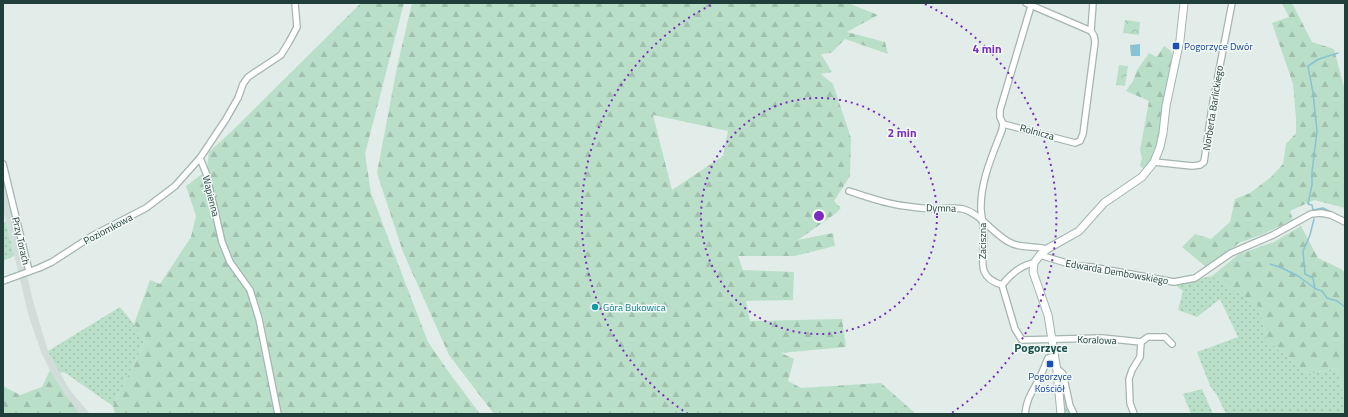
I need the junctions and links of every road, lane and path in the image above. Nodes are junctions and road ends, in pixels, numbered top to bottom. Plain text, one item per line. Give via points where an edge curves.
1 (295, 3) edge
2 (1093, 3) edge
3 (1184, 3) edge
4 (1232, 3) edge
5 (1028, 4) edge
6 (1091, 31) junction
7 (1003, 124) junction
8 (200, 158) junction
9 (1154, 162) junction
10 (3, 164) edge
11 (849, 191) dead end
12 (983, 222) junction
13 (1345, 222) edge
14 (1047, 248) junction
15 (1040, 255) junction
16 (1034, 263) junction
17 (29, 271) junction
18 (3, 281) edge
19 (1002, 286) junction
20 (1052, 340) junction
21 (1141, 342) junction
22 (1172, 344) dead end
23 (1054, 356) junction
24 (1057, 371) junction
25 (278, 414) edge
26 (1025, 414) edge
27 (1061, 414) edge
28 (1074, 414) edge
29 (1134, 414) edge

1 - 8 street via 296,27 289,42 280,55 248,77 236,102
2 - 6 street
3 - 9 street via 1163,133
4 - 9 street, Norberta Barlickiego via 1204,162 1200,166 1192,166
5 - 6 street
5 - 7 street via 1000,110
6 - 7 street, Rolnicza via 1095,42 1080,141 1075,142
7 - 12 street, Zaciszna via 983,187
8 - 17 street, Poziomkowa via 175,186 146,208 92,236 52,262
8 - 25 street, Wapienna via 206,173 222,242 230,262 250,290 259,319
9 - 14 street via 1142,177 1104,203 1079,231
10 - 17 street, Przy Torach
11 - 12 street, Dymna via 904,206 966,209
12 - 14 street, Dymna via 1013,244
12 - 19 street, Zaciszna via 982,267 985,275
13 - 15 street, Edwarda Dembowskiego via 1331,215 1311,214 1273,235 1231,253 1195,278 1174,282 1076,266
14 - 15 street
15 - 16 street
16 - 19 street via 1014,272
16 - 20 street via 1033,272 1048,314
17 - 18 street, Poziomkowa
19 - 20 street via 1015,329 1022,340
20 - 21 street, Koralowa via 1102,338
20 - 23 street
21 - 22 street, Koralowa via 1148,337 1165,337
21 - 29 street via 1140,357 1129,380 1130,403
23 - 24 street
23 - 26 street via 1048,358 1030,392
24 - 27 street
24 - 28 street via 1064,374

